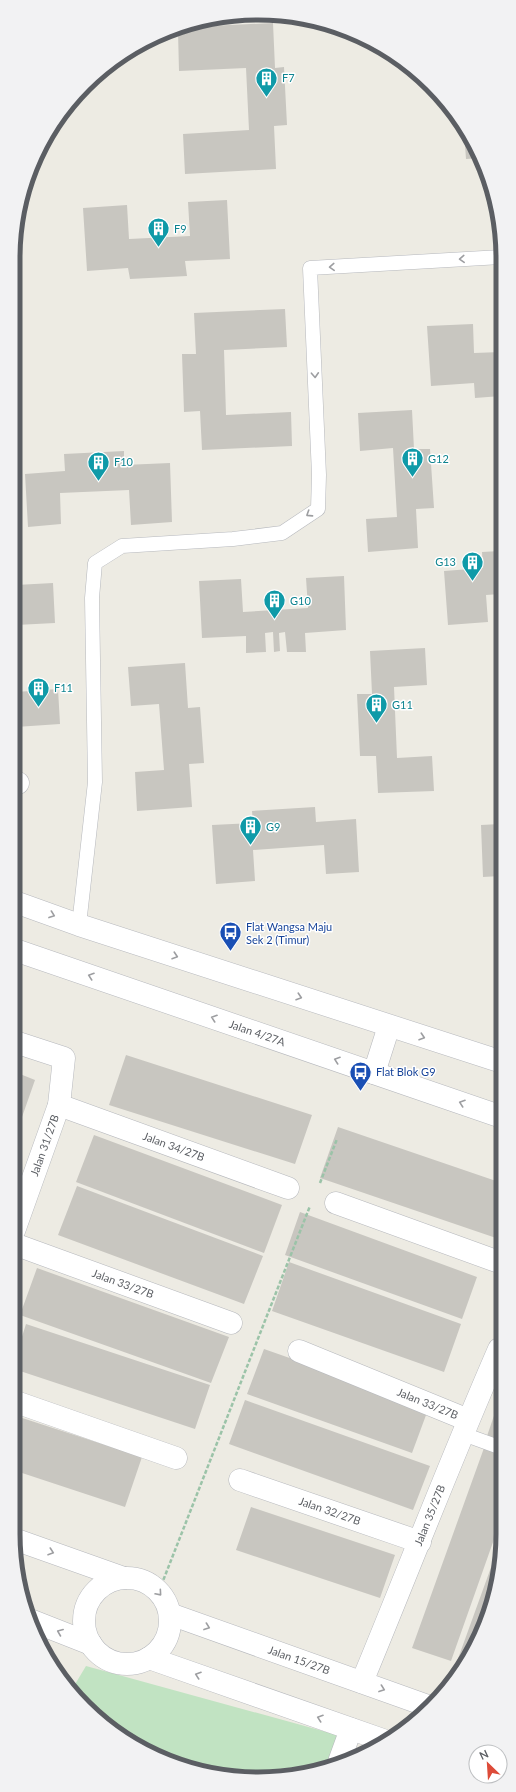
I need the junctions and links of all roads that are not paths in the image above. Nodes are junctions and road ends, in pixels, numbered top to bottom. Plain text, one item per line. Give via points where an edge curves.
1 (496, 257) edge
2 (20, 904) edge
3 (79, 925) junction
4 (20, 952) edge
5 (389, 1026) junction
6 (20, 1044) edge
7 (496, 1060) edge
8 (374, 1073) junction
9 (59, 1105) junction
10 (496, 1115) edge
11 (288, 1188) dead end
12 (336, 1203) dead end
13 (20, 1214) edge
14 (20, 1246) edge
15 (496, 1261) edge
16 (231, 1323) dead end
17 (299, 1351) dead end
18 (496, 1356) edge
19 (20, 1402) edge
20 (465, 1427) junction
21 (496, 1445) edge
22 (176, 1458) dead end
23 (240, 1480) dead end
24 (20, 1541) edge
25 (420, 1542) junction
26 (124, 1578) junction
27 (170, 1614) junction
28 (37, 1623) edge
29 (90, 1644) junction
30 (149, 1658) junction
31 (362, 1682) junction
32 (424, 1704) edge
33 (351, 1729) junction
34 (379, 1738) edge
35 (341, 1757) edge

1 -> 3 lane via 310,268 319,475 318,508 282,532 233,539 122,546 95,563 92,598 95,782
2 -> 3 street
3 -> 5 street
8 -> 4 street, Jalan 4/27A
5 -> 7 street
5 - 8 street
6 - 9 street, Jalan 31/27B via 64,1058
10 -> 8 street, Jalan 4/27A
9 - 11 street, Jalan 34/27B
9 - 13 street, Jalan 31/27B
12 - 15 street
14 - 16 street, Jalan 33/27B
17 - 20 street, Jalan 33/27B
18 - 20 street, Jalan 35/27B
19 - 22 street
20 - 21 lane
20 - 25 street, Jalan 35/27B
23 - 25 street, Jalan 32/27B
24 -> 26 street
25 - 31 street, Jalan 35/27B
26 -> 27 street via 149,1583 159,1591
26 - 29 street via 110,1581 97,1589 88,1602 84,1616
27 - 30 street via 166,1639 159,1650
27 -> 31 street, Jalan 15/27B
29 -> 28 street
29 - 30 street via 99,1654 111,1661 130,1663
33 -> 30 street
31 -> 32 street, Jalan 15/27B
33 - 34 street
33 - 35 street

